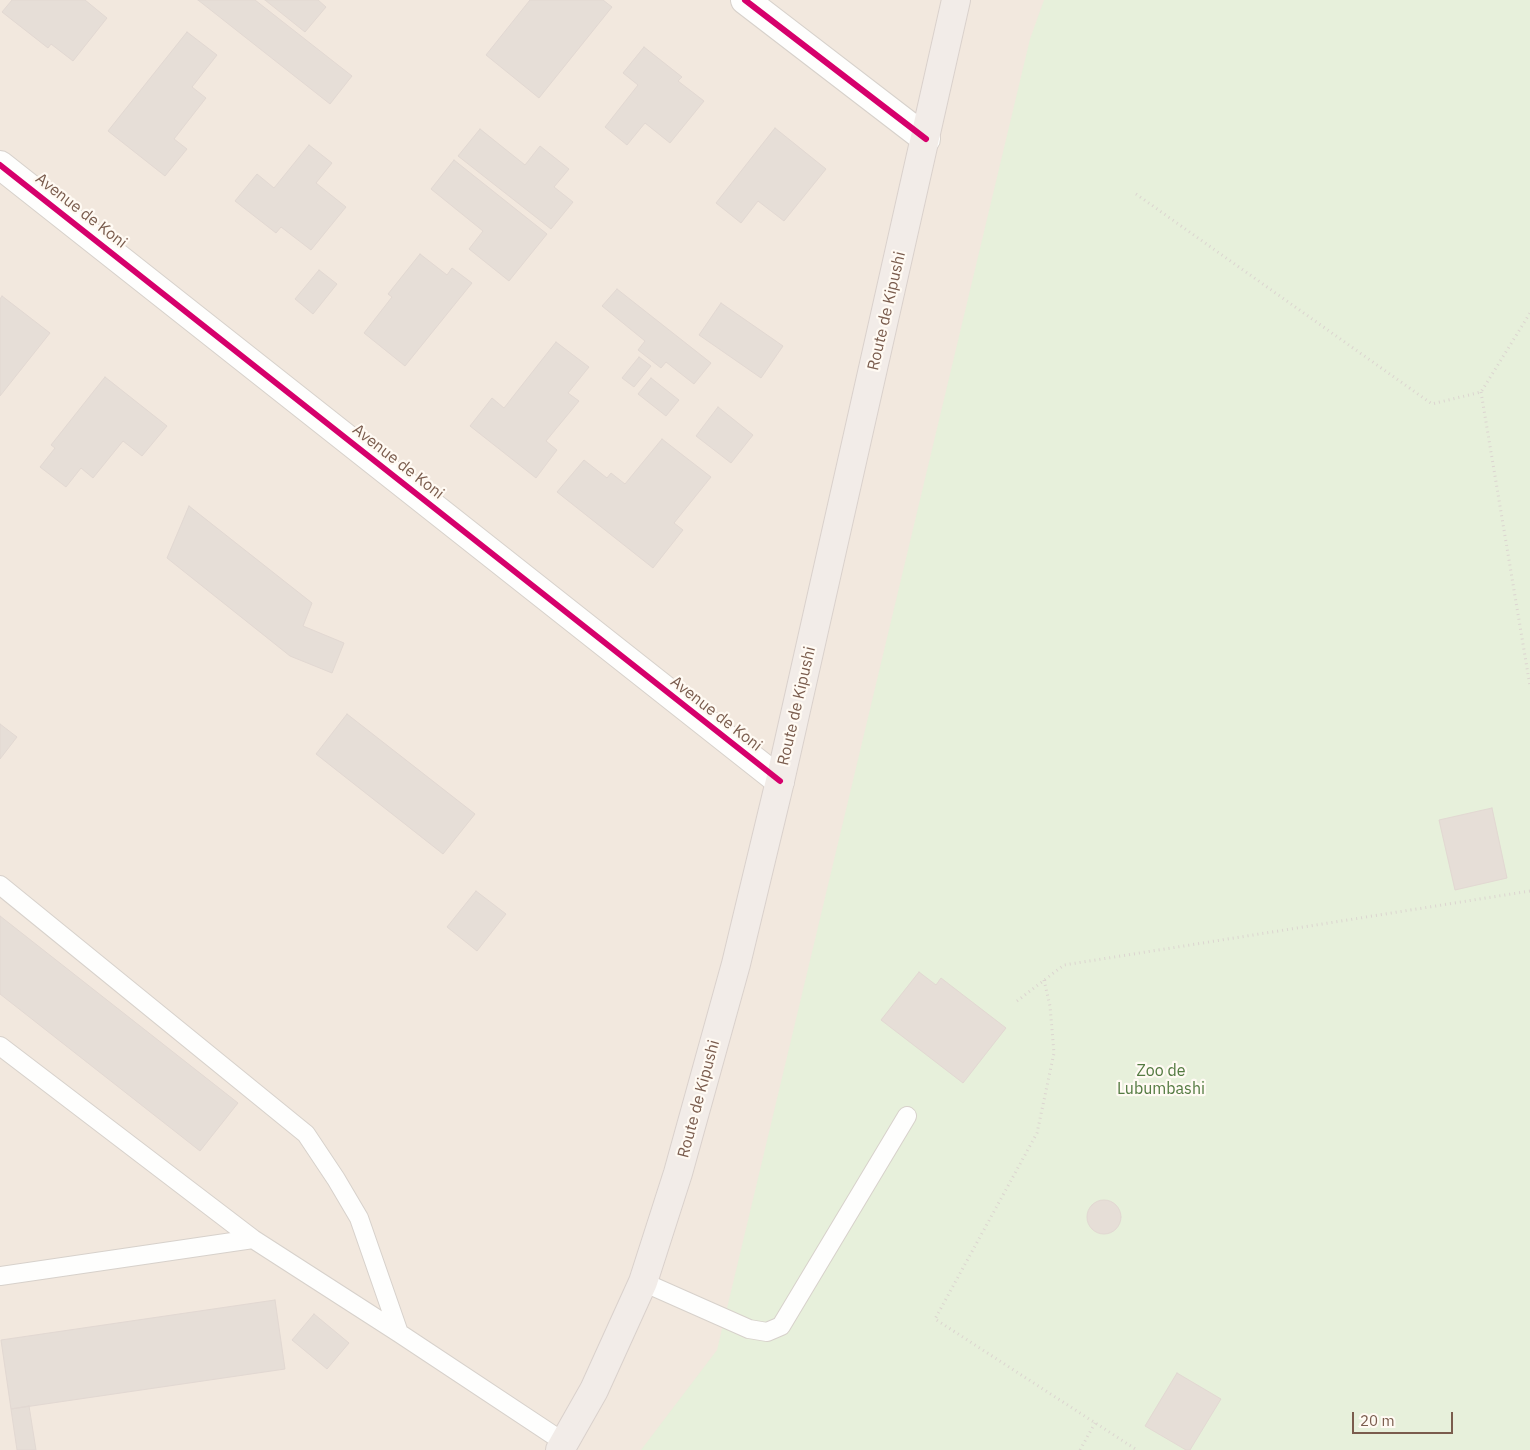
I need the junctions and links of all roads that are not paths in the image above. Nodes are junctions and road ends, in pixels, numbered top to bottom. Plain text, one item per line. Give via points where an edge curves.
1 (745, 0) edge
2 (956, 0) edge
3 (926, 139) junction
4 (0, 165) edge
5 (780, 781) junction
6 (0, 885) edge
7 (0, 1046) edge
8 (907, 1116) dead end
9 (253, 1239) junction
10 (0, 1276) edge
11 (643, 1282) junction
12 (399, 1333) junction
13 (562, 1447) edge

1 - 3 street
2 - 3 highway, Route de Kipushi
3 - 5 highway, Route de Kipushi
4 - 5 street, Avenue de Koni
5 - 11 highway, Route de Kipushi via 736,964 678,1173
6 - 12 lane via 306,1134 359,1218
7 - 9 lane
8 - 11 lane via 782,1326 767,1332 749,1329
9 - 10 lane
9 - 12 lane
11 - 13 highway, Route de Kipushi via 594,1390
12 - 13 lane

